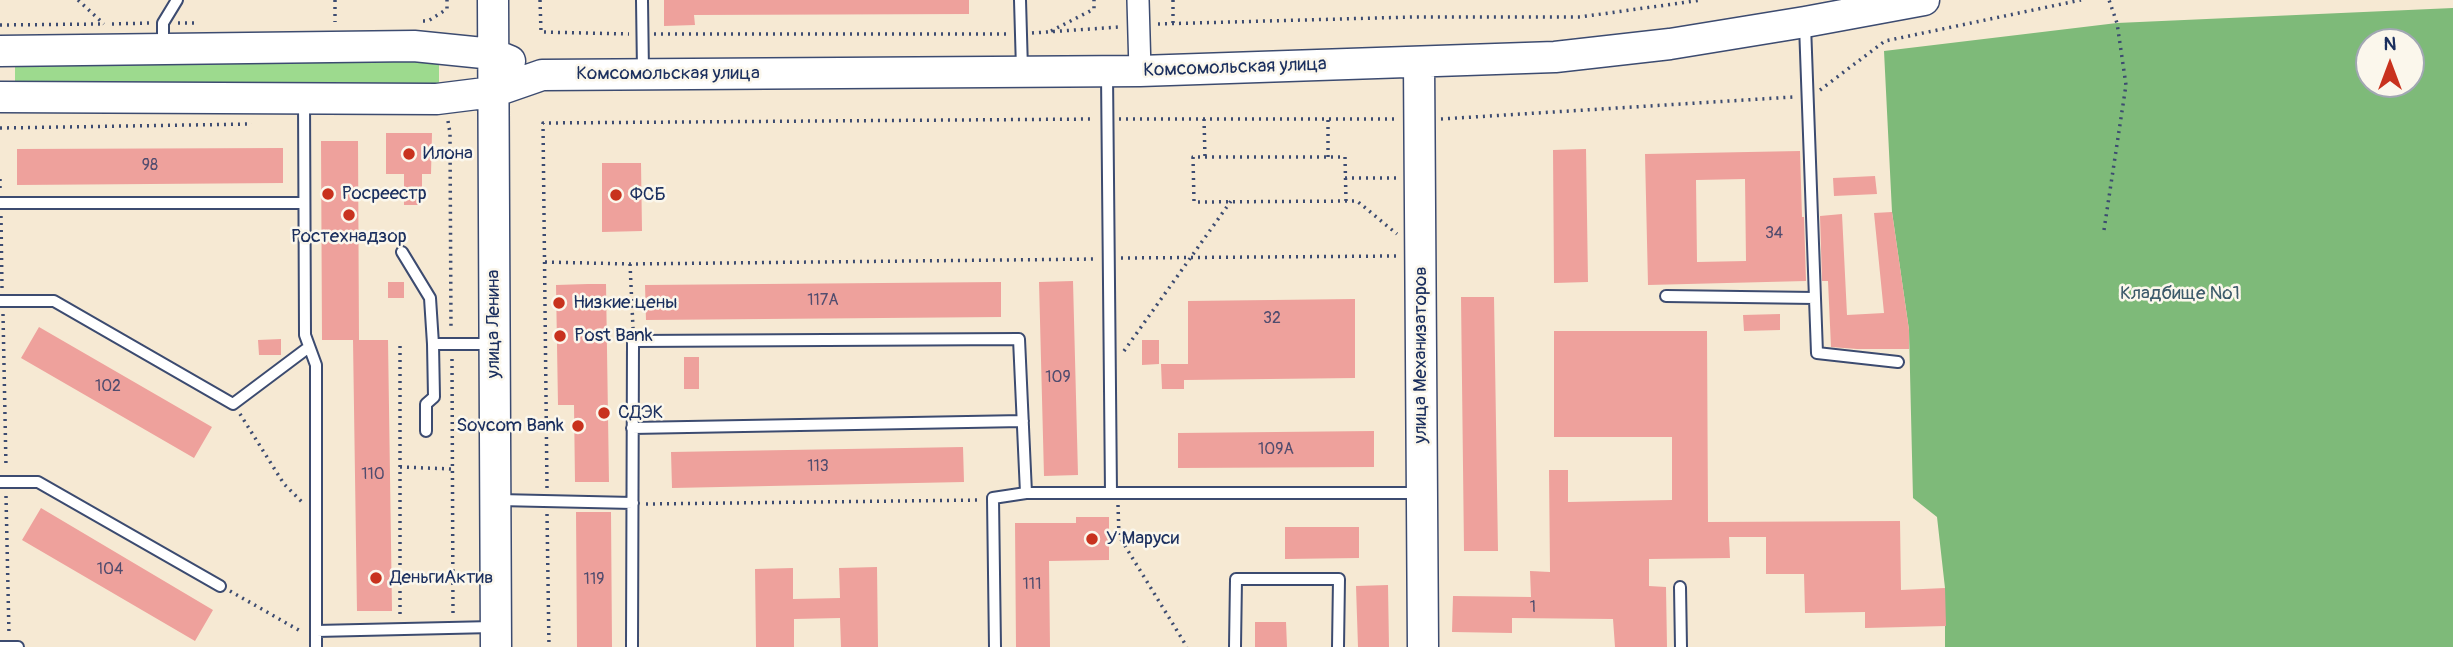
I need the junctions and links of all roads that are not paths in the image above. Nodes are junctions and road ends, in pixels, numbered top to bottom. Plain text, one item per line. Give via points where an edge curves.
1 (177, 0) edge
2 (493, 0) edge
3 (642, 0) edge
4 (1020, 0) edge
5 (1138, 0) edge
6 (1924, 0) edge
7 (1805, 22) junction
8 (163, 36) junction
9 (0, 51) edge
10 (494, 54) junction
11 (1419, 62) junction
12 (1022, 71) junction
13 (1107, 71) junction
14 (1140, 71) junction
15 (643, 74) junction
16 (542, 75) junction
17 (493, 92) junction
18 (0, 97) edge
19 (304, 99) junction
20 (0, 203) edge
21 (304, 203) junction
22 (402, 252) dead end
23 (1667, 296) dead end
24 (1815, 298) junction
25 (1, 301) edge
26 (433, 344) junction
27 (494, 344) junction
28 (309, 347) junction
29 (1898, 362) dead end
30 (1023, 421) junction
31 (632, 428) junction
32 (426, 431) dead end
33 (3, 482) edge
34 (1026, 493) junction
35 (1114, 493) junction
36 (1422, 493) junction
37 (495, 500) junction
38 (632, 503) junction
39 (220, 586) road end
40 (1680, 587) dead end
41 (496, 637) edge
42 (316, 639) edge
43 (0, 647) edge
44 (9, 647) edge
45 (18, 647) edge
46 (632, 647) edge
47 (995, 647) edge
48 (1235, 647) edge
49 (1338, 647) edge
50 (1423, 647) edge
51 (1681, 647) edge

1 - 8 lane
2 - 10 main road, улица Ленина
3 - 15 lane
4 - 12 lane
5 - 14 street
6 - 7 main road, Комсомольская улица
7 - 11 main road, Комсомольская улица via 1555,57
7 - 24 lane
8 - 9 main road, Комсомольская улица
8 - 10 main road, Комсомольская улица via 414,46
10 - 16 main road, Комсомольская улица
10 - 17 main road, улица Ленина
11 - 14 main road, Комсомольская улица
11 - 36 main road, улица Механизаторов via 1413,248
12 - 13 main road, Комсомольская улица
12 - 15 main road, Комсомольская улица
13 - 14 main road, Комсомольская улица
13 - 35 lane
15 - 16 main road, Комсомольская улица
16 - 17 main road, Комсомольская улица
17 - 19 main road, Комсомольская улица via 437,99
17 - 27 main road, улица Ленина
18 - 19 main road, Комсомольская улица
19 - 21 lane
20 - 21 lane
21 - 28 lane via 305,335
22 - 26 lane via 430,298
23 - 24 lane
24 - 29 lane via 1816,354
25 - 28 lane via 54,301 233,404
26 - 27 lane
26 - 32 lane via 434,397 426,404
27 - 37 main road, улица Ленина
28 - 42 lane via 316,365
30 - 31 lane
30 - 31 lane via 1019,339 634,341
30 - 34 lane
31 - 38 lane
33 - 39 lane via 38,482
34 - 35 lane
34 - 47 lane via 993,498
35 - 36 lane
36 - 50 main road, улица Механизаторов
37 - 38 lane
37 - 41 main road, улица Ленина
38 - 46 lane
40 - 51 lane
41 - 42 lane via 453,628
43 - 44 lane
44 - 45 lane
48 - 49 lane via 1236,579 1339,579

